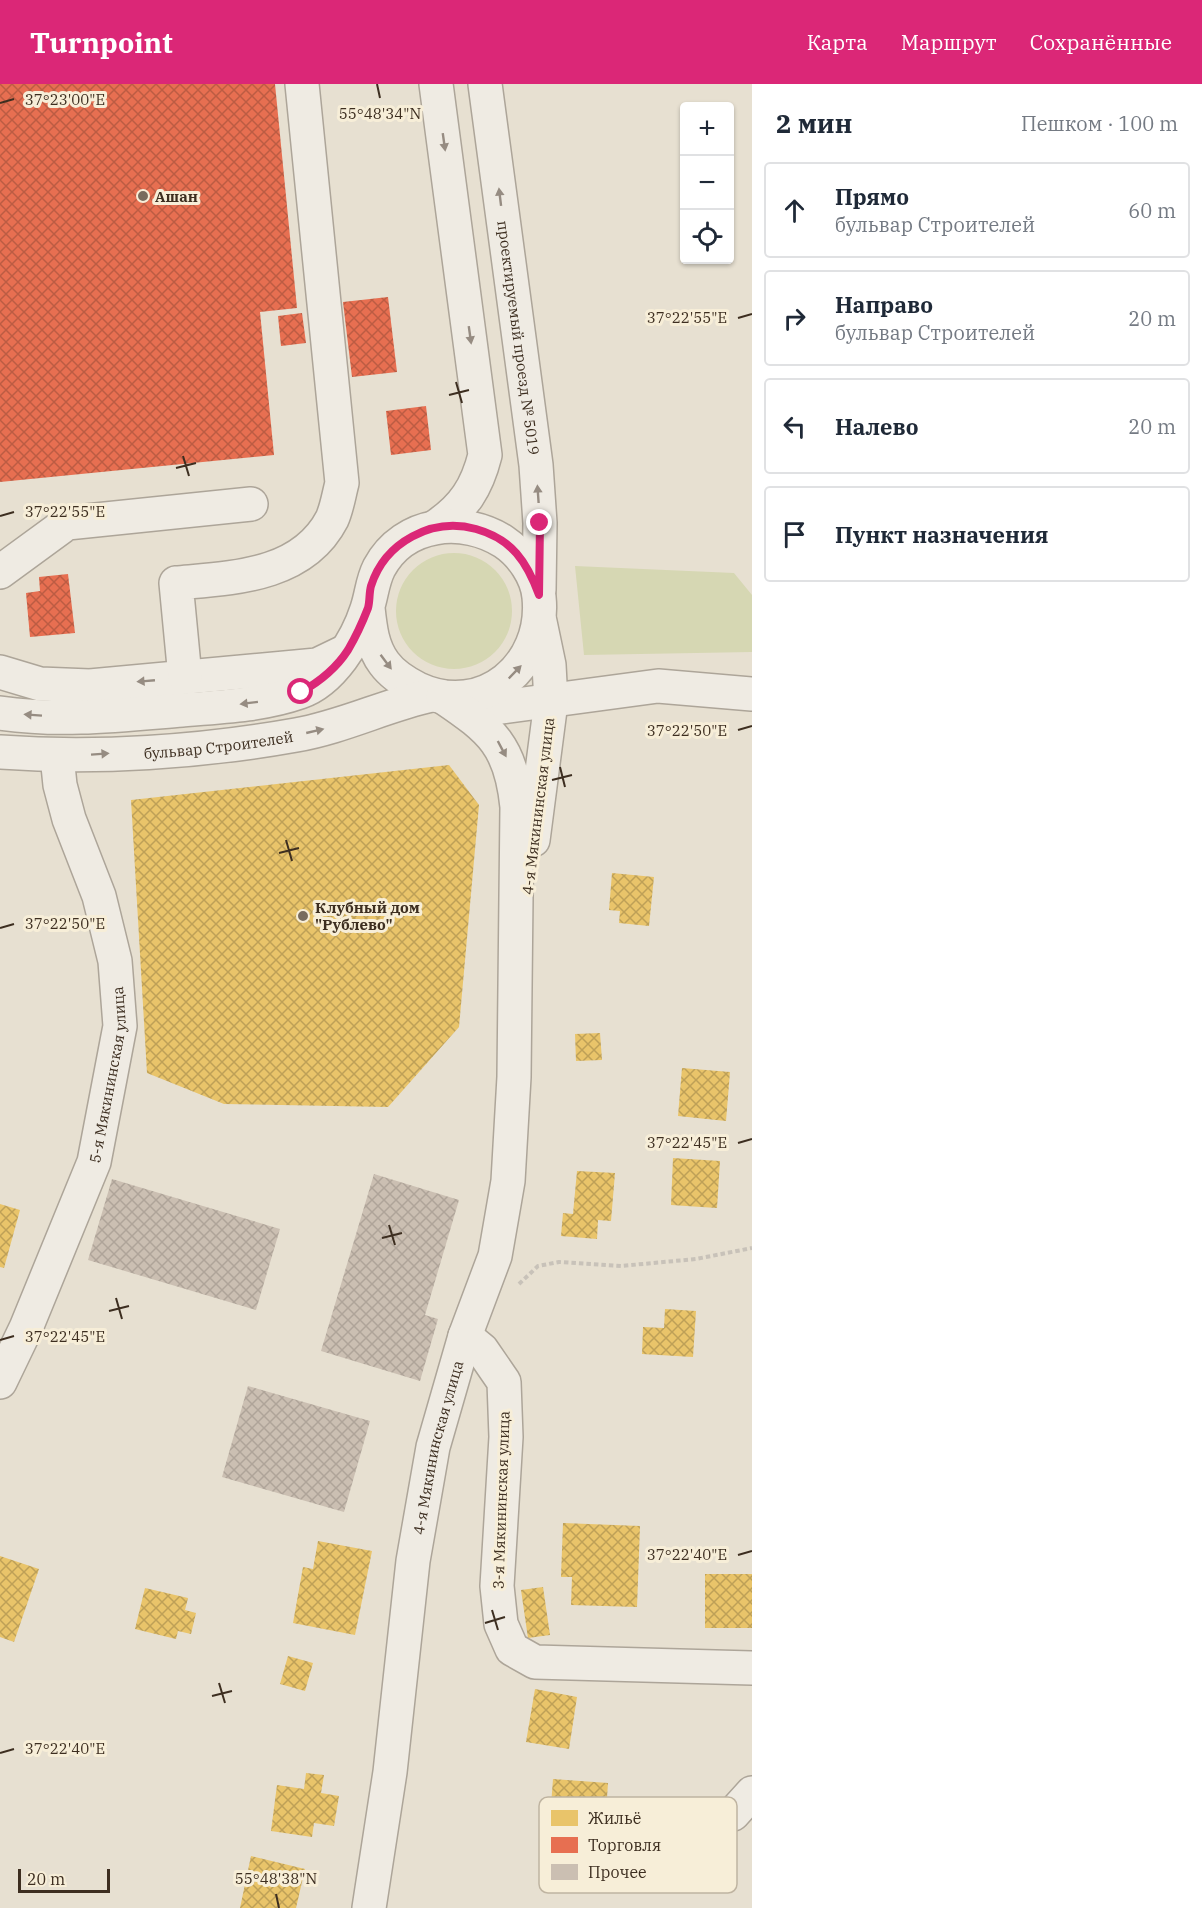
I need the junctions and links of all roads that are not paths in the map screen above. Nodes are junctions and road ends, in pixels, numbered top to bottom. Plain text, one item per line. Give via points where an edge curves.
1 (302, 84) edge
2 (436, 84) edge
3 (485, 84) edge
4 (251, 504) dead end
5 (435, 527) junction
6 (0, 572) edge
7 (368, 608) junction
8 (539, 608) junction
9 (348, 650) junction
10 (0, 672) edge
11 (184, 677) junction
12 (752, 694) edge
13 (447, 701) junction
14 (551, 702) junction
15 (0, 713) edge
16 (0, 752) edge
17 (57, 756) junction
18 (514, 990) junction
19 (465, 1336) junction
20 (0, 1382) edge
21 (752, 1668) edge
22 (369, 1908) edge

1 - 11 street via 342,483 332,519 308,548 280,566 244,577 176,583
2 -> 5 street via 485,455 467,501
8 -> 3 street, проектируемый проезд № 5019 via 536,465
4 - 6 street via 67,523
5 - 7 street, бульвар Строителей via 414,534 381,565 371,586
5 - 8 street, бульвар Строителей via 463,525 497,537 512,548 529,569
7 - 9 street, бульвар Строителей
7 -> 13 street, бульвар Строителей via 372,637 384,663 405,683
13 -> 8 street, бульвар Строителей via 488,691 507,680 529,654
8 - 14 street, 4-я Мякининская улица
9 - 11 street via 317,664
9 -> 15 street, бульвар Строителей via 319,682 301,692 263,702 81,718
11 -> 10 street via 90,686 40,684
12 - 14 street via 658,686
13 - 14 street
17 -> 13 street, бульвар Строителей via 203,747 296,735 325,729 402,701
13 -> 18 street, 4-я Мякининская улица via 498,740 514,780
14 - 18 street, 4-я Мякининская улица
16 - 17 street, бульвар Строителей
17 - 20 street, 5-я Мякининская улица via 69,819 99,896 115,961 120,1026 94,1162
18 - 19 street, 4-я Мякининская улица via 508,1181 495,1256
19 - 21 street, 3-я Мякининская улица via 482,1350 504,1382 506,1437 497,1586 501,1624 513,1649 536,1662
19 - 22 street, 4-я Мякининская улица via 434,1447 413,1561 390,1772

